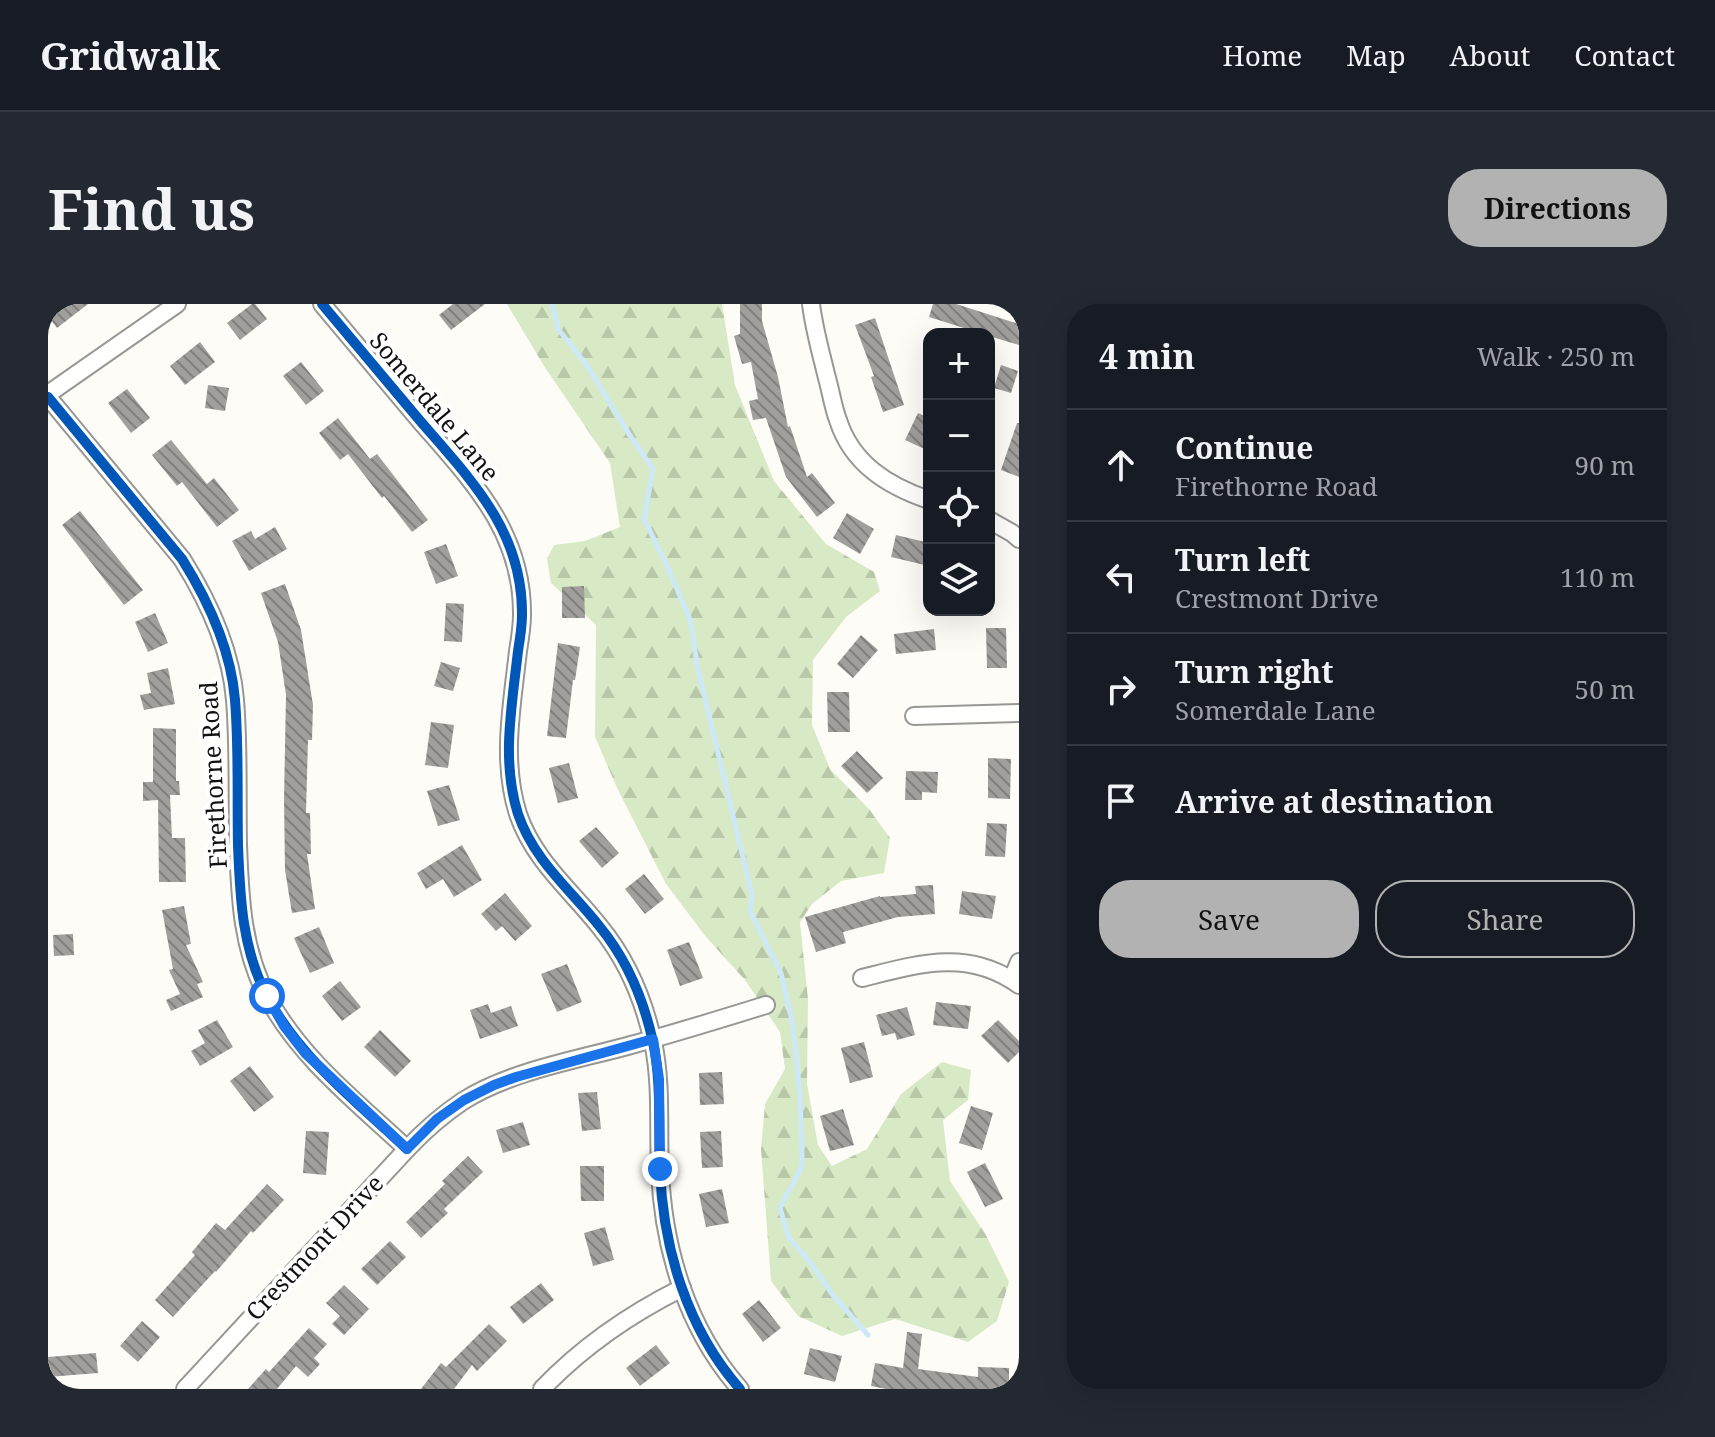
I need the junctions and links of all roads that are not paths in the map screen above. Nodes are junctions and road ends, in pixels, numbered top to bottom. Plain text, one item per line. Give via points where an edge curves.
1 (177, 304) edge
2 (322, 304) edge
3 (811, 304) edge
4 (48, 396) edge
5 (923, 498) edge
6 (995, 523) edge
7 (1019, 539) edge
8 (1019, 713) edge
9 (914, 716) dead end
10 (1019, 962) edge
11 (862, 978) dead end
12 (1015, 982) edge
13 (766, 1005) dead end
14 (653, 1039) junction
15 (407, 1149) junction
16 (682, 1288) junction
17 (185, 1389) edge
18 (542, 1389) edge
19 (740, 1389) edge

1 - 4 street
2 - 14 street, Somerdale Lane via 469,479 509,541 522,604 507,744 519,817 548,869 599,924 623,961
3 - 5 street via 837,419 854,451 888,483
4 - 15 street, Firethorne Road via 182,559 215,618 235,697 241,914 267,996 305,1053
6 - 7 street
8 - 9 street
10 - 12 street
11 - 12 street via 950,961 981,966
13 - 14 street, Crestmont Drive
14 - 15 street, Crestmont Drive via 494,1085 437,1119
14 - 16 street, Somerdale Lane via 663,1212
15 - 17 street, Crestmont Drive
16 - 18 street via 645,1306 584,1350
16 - 19 street, Somerdale Lane via 708,1344

